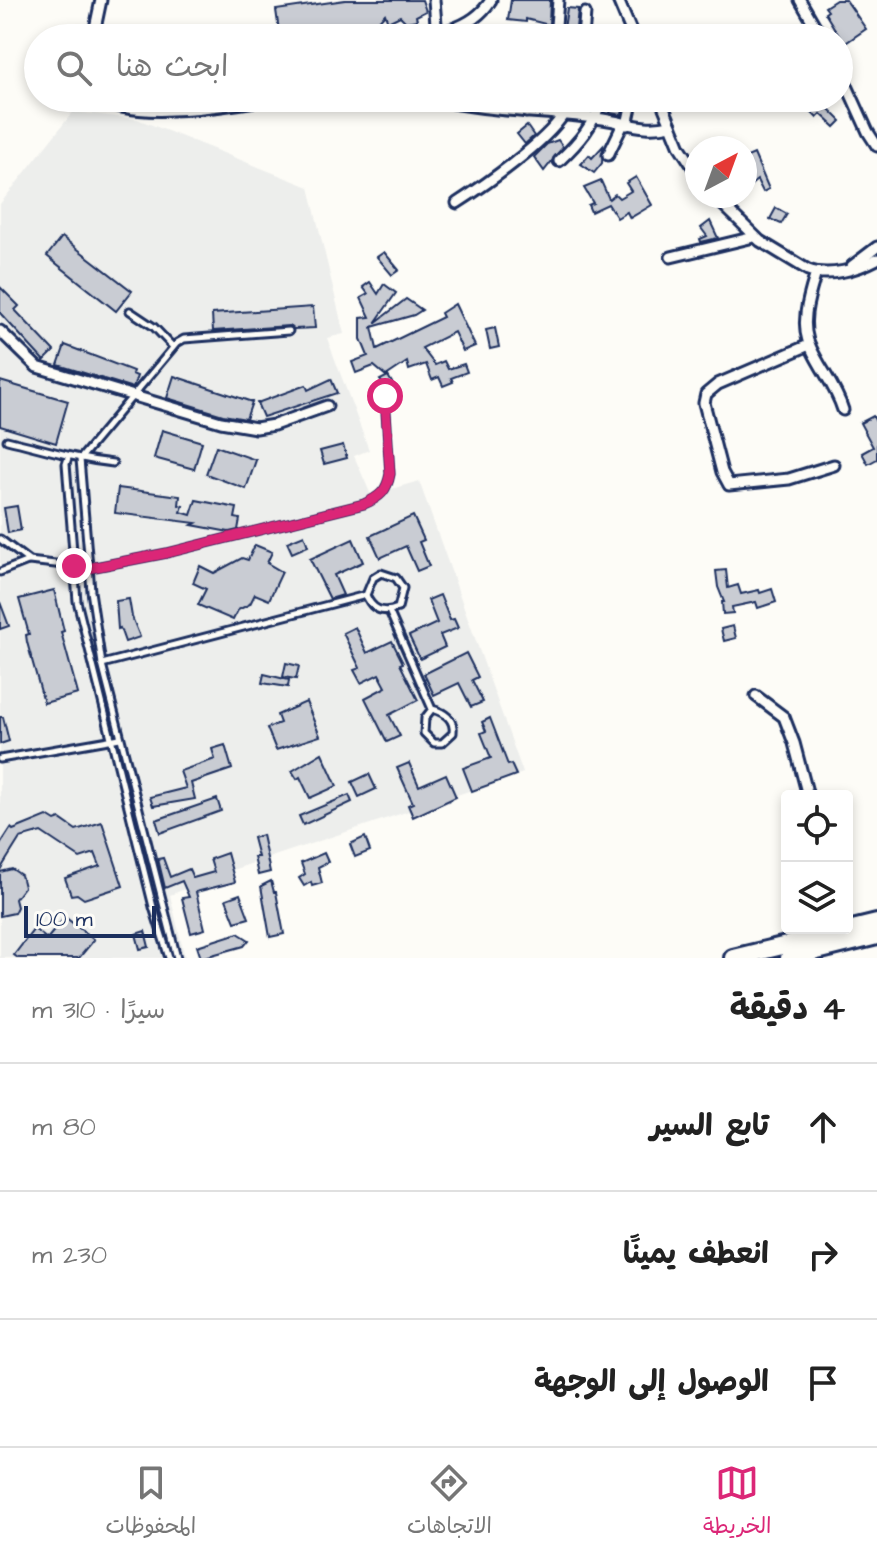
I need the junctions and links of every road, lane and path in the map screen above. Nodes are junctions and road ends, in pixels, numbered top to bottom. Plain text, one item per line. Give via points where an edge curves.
1 (101, 0) edge
2 (434, 0) edge
3 (491, 0) edge
4 (558, 0) edge
5 (618, 0) edge
6 (800, 0) edge
7 (585, 13) dead end
8 (96, 24) edge
9 (436, 24) edge
10 (463, 24) edge
11 (556, 24) edge
12 (584, 24) edge
13 (628, 24) edge
14 (814, 24) edge
15 (853, 99) edge
16 (526, 112) edge
17 (565, 112) edge
18 (598, 112) edge
19 (629, 112) edge
20 (666, 112) edge
21 (563, 116) junction
22 (596, 118) junction
23 (625, 124) junction
24 (671, 125) junction
25 (877, 146) edge
26 (608, 155) dead end
27 (685, 155) edge
28 (559, 161) dead end
29 (457, 203) dead end
30 (726, 208) edge
31 (754, 237) junction
32 (877, 247) edge
33 (671, 257) dead end
34 (877, 259) edge
35 (849, 268) junction
36 (816, 273) junction
37 (130, 311) dead end
38 (0, 331) edge
39 (289, 331) dead end
40 (809, 345) junction
41 (173, 347) junction
42 (132, 396) junction
43 (385, 396) dead end
44 (327, 406) dead end
45 (843, 410) dead end
46 (7, 440) dead end
47 (68, 458) junction
48 (80, 459) junction
49 (113, 463) dead end
50 (834, 465) dead end
51 (0, 539) edge
52 (29, 561) junction
53 (74, 566) junction
54 (90, 568) junction
55 (0, 572) edge
56 (366, 595) junction
57 (389, 611) junction
58 (102, 664) junction
59 (756, 696) dead end
60 (432, 709) junction
61 (120, 738) junction
62 (112, 739) junction
63 (0, 759) edge
64 (806, 790) edge
65 (877, 923) edge
66 (853, 927) edge
67 (825, 934) edge
68 (877, 936) edge
69 (169, 958) edge
70 (177, 958) edge
71 (733, 958) edge
72 (789, 958) edge

1 - 8 street
2 - 9 street
3 - 10 street
4 - 11 street
5 - 13 street
6 - 14 street
7 - 12 street
15 - 25 street
16 - 21 street
17 - 21 street
18 - 22 street
19 - 23 street
20 - 24 street
21 - 22 street
21 - 29 street
22 - 23 street
22 - 28 street
23 - 24 street via 642,129
23 - 26 street
24 - 27 street
30 - 31 street
31 - 33 street
31 - 36 street
32 - 35 street
34 - 35 street
35 - 36 street
36 - 40 street via 806,307
37 - 41 lane
38 - 42 street via 37,367
39 - 41 lane via 184,339
40 - 45 street
40 - 50 street via 718,384 704,403 729,485 789,479
41 - 42 lane
42 - 44 street via 256,428
42 - 48 lane
43 - 54 lane via 390,474 376,499
46 - 47 lane
47 - 48 lane
47 - 53 lane
48 - 49 lane
48 - 54 lane
51 - 52 lane
52 - 53 lane
52 - 55 lane
53 - 54 lane
53 - 62 lane via 77,601
54 - 58 lane
56 - 57 lane via 378,610
56 - 57 lane via 381,573 396,578 402,599
56 - 58 lane
57 - 60 lane
58 - 61 lane
59 - 64 street via 784,717
60 - 60 lane via 424,733 442,743 454,728 446,714
61 - 62 lane
61 - 70 lane
62 - 63 lane
62 - 69 lane
65 - 66 highway
67 - 71 highway
68 - 72 highway

